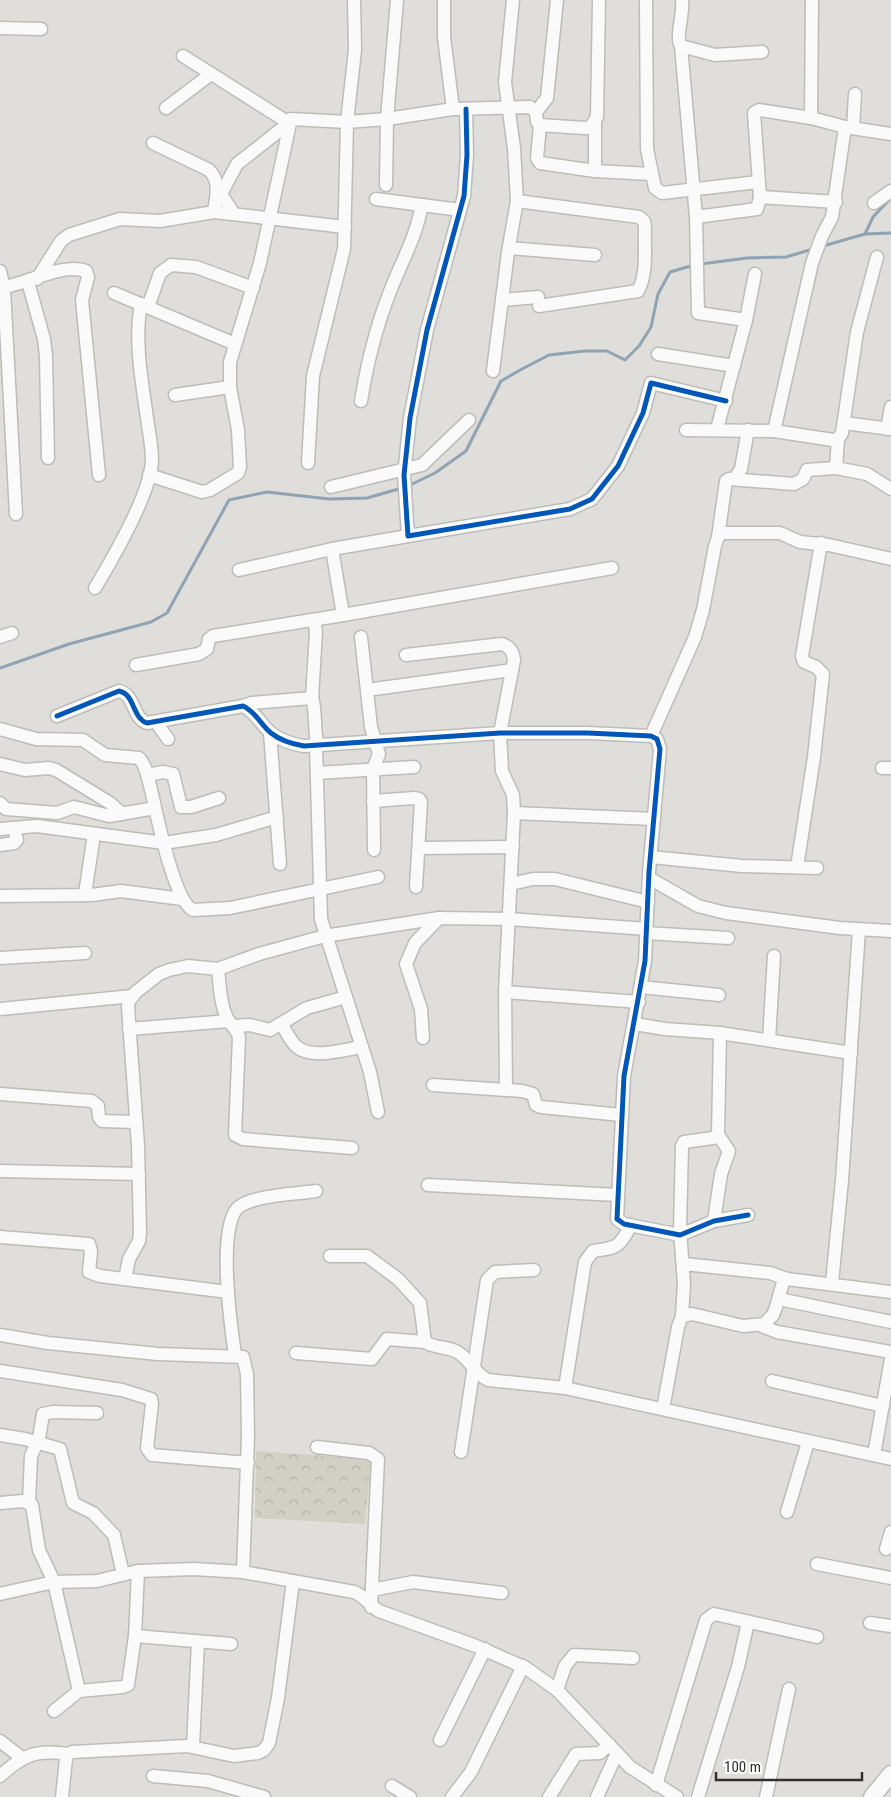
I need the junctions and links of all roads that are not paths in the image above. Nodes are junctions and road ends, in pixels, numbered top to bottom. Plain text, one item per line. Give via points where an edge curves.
1 (354, 0) edge
2 (398, 0) edge
3 (444, 0) edge
4 (514, 0) edge
5 (557, 0) edge
6 (599, 0) edge
7 (646, 0) edge
8 (682, 0) edge
9 (812, 0) edge
10 (0, 28) edge
11 (41, 29) dead end
12 (681, 46) junction
13 (762, 52) dead end
14 (183, 56) dead end
15 (211, 74) junction
16 (855, 94) dead end
17 (166, 108) dead end
18 (507, 108) junction
19 (459, 109) junction
20 (536, 112) junction
21 (811, 118) junction
22 (387, 119) junction
23 (347, 122) junction
24 (288, 123) junction
25 (595, 124) junction
26 (540, 125) junction
27 (849, 127) junction
28 (891, 134) edge
29 (152, 143) dead end
30 (595, 171) junction
31 (651, 174) junction
32 (758, 182) junction
33 (386, 185) dead end
34 (692, 188) junction
35 (891, 191) edge
36 (760, 196) junction
37 (376, 199) dead end
38 (517, 201) junction
39 (836, 202) junction
40 (874, 203) dead end
41 (422, 205) junction
42 (460, 210) junction
43 (214, 212) junction
44 (234, 214) junction
45 (696, 217) junction
46 (268, 220) junction
47 (345, 227) junction
48 (508, 248) junction
49 (595, 255) dead end
50 (877, 257) dead end
51 (0, 270) edge
52 (755, 274) dead end
53 (32, 280) junction
54 (2, 288) edge
55 (253, 288) junction
56 (114, 293) dead end
57 (502, 300) junction
58 (144, 306) junction
59 (746, 320) junction
60 (235, 344) junction
61 (658, 354) dead end
62 (734, 366) junction
63 (493, 371) dead end
64 (230, 387) junction
65 (175, 395) dead end
66 (361, 401) dead end
67 (726, 401) junction
68 (891, 406) edge
69 (469, 420) dead end
70 (844, 423) junction
71 (717, 429) junction
72 (889, 429) edge
73 (686, 430) dead end
74 (748, 430) junction
75 (774, 431) junction
76 (838, 439) junction
77 (48, 458) dead end
78 (308, 463) dead end
79 (836, 468) junction
80 (405, 473) junction
81 (149, 474) junction
82 (99, 475) dead end
83 (735, 478) junction
84 (331, 487) dead end
85 (891, 489) edge
86 (16, 514) dead end
87 (408, 536) junction
88 (718, 537) junction
89 (820, 544) junction
90 (332, 549) junction
91 (891, 559) edge
92 (612, 568) dead end
93 (240, 570) dead end
94 (95, 588) dead end
95 (343, 615) junction
96 (314, 620) junction
97 (361, 637) dead end
98 (406, 655) dead end
99 (136, 665) dead end
100 (512, 670) junction
101 (374, 688) dead end
102 (312, 698) junction
103 (243, 706) junction
104 (57, 716) dead end
105 (156, 722) junction
106 (0, 729) edge
107 (270, 733) junction
108 (500, 733) junction
109 (651, 736) junction
110 (168, 739) dead end
111 (375, 742) junction
112 (316, 746) junction
113 (0, 764) edge
114 (414, 767) dead end
115 (373, 769) junction
116 (317, 773) junction
117 (147, 775) junction
118 (219, 798) dead end
119 (373, 801) junction
120 (0, 803) edge
121 (155, 808) junction
122 (514, 813) junction
123 (122, 814) junction
124 (277, 817) junction
125 (654, 819) junction
126 (14, 828) junction
127 (0, 829) edge
128 (94, 834) junction
129 (164, 843) junction
130 (0, 845) edge
131 (513, 847) junction
132 (420, 848) junction
133 (374, 850) dead end
134 (650, 857) junction
135 (280, 864) dead end
136 (797, 867) junction
137 (817, 868) dead end
138 (378, 877) dead end
139 (649, 878) junction
140 (511, 884) junction
141 (416, 887) dead end
142 (320, 891) junction
143 (85, 894) junction
144 (0, 896) edge
145 (182, 899) junction
146 (648, 902) junction
147 (439, 918) junction
148 (509, 919) junction
149 (859, 930) junction
150 (647, 931) junction
151 (891, 931) edge
152 (325, 936) junction
153 (728, 938) dead end
154 (85, 953) dead end
155 (774, 956) dead end
156 (0, 958) edge
157 (218, 969) junction
158 (641, 987) junction
159 (506, 992) junction
160 (720, 995) dead end
161 (133, 996) junction
162 (346, 997) junction
163 (639, 1002) junction
164 (0, 1009) edge
165 (231, 1024) junction
166 (282, 1024) junction
167 (635, 1024) junction
168 (130, 1029) junction
169 (720, 1033) junction
170 (423, 1038) dead end
171 (769, 1040) junction
172 (362, 1047) junction
173 (851, 1053) junction
174 (433, 1085) dead end
175 (506, 1090) junction
176 (0, 1094) edge
177 (378, 1112) dead end
178 (621, 1114) junction
179 (136, 1122) junction
180 (718, 1135) junction
181 (352, 1148) dead end
182 (0, 1171) edge
183 (138, 1174) junction
184 (428, 1185) dead end
185 (316, 1191) dead end
186 (617, 1195) junction
187 (748, 1215) dead end
188 (714, 1221) junction
189 (631, 1225) junction
190 (680, 1235) junction
191 (0, 1237) edge
192 (330, 1256) dead end
193 (684, 1264) junction
194 (534, 1270) dead end
195 (124, 1279) junction
196 (787, 1279) junction
197 (832, 1283) junction
198 (228, 1292) junction
199 (891, 1292) edge
200 (779, 1299) junction
201 (682, 1316) junction
202 (891, 1322) edge
203 (759, 1325) junction
204 (0, 1335) edge
205 (425, 1342) junction
206 (891, 1352) edge
207 (296, 1353) dead end
208 (234, 1355) junction
209 (891, 1359) edge
210 (474, 1370) junction
211 (0, 1371) edge
212 (772, 1381) dead end
213 (565, 1388) junction
214 (883, 1406) junction
215 (663, 1409) junction
216 (97, 1413) dead end
217 (0, 1436) edge
218 (808, 1442) junction
219 (37, 1443) junction
220 (317, 1447) dead end
221 (461, 1452) dead end
222 (874, 1455) junction
223 (891, 1459) edge
224 (248, 1463) junction
225 (29, 1502) junction
226 (0, 1503) edge
227 (787, 1512) dead end
228 (891, 1532) edge
229 (886, 1549) dead end
230 (817, 1564) dead end
231 (138, 1571) junction
232 (243, 1572) junction
233 (123, 1574) junction
234 (891, 1578) edge
235 (293, 1581) junction
236 (54, 1582) junction
237 (372, 1590) junction
238 (502, 1593) dead end
239 (0, 1594) edge
240 (371, 1606) junction
241 (748, 1622) junction
242 (870, 1623) dead end
243 (891, 1626) edge
244 (135, 1636) junction
245 (817, 1637) dead end
246 (198, 1642) junction
247 (231, 1644) dead end
248 (485, 1649) junction
249 (633, 1658) dead end
250 (523, 1666) junction
251 (789, 1688) dead end
252 (557, 1690) junction
253 (78, 1691) junction
254 (54, 1711) dead end
255 (440, 1740) dead end
256 (0, 1741) edge
257 (193, 1746) junction
258 (613, 1748) junction
259 (68, 1754) junction
260 (22, 1758) junction
261 (891, 1774) edge
262 (0, 1776) edge
263 (153, 1776) dead end
264 (656, 1785) junction
265 (392, 1786) dead end
266 (245, 1794) edge
267 (62, 1797) edge
268 (264, 1797) edge
269 (410, 1797) edge
270 (452, 1797) edge
271 (549, 1797) edge
272 (597, 1797) edge
273 (677, 1797) edge
274 (698, 1797) edge
275 (766, 1797) edge
276 (872, 1797) edge

1 - 23 street via 355,50
2 - 22 street
3 - 19 street via 444,37
4 - 18 street via 505,82
5 - 20 street via 547,98
6 - 25 street
7 - 31 street via 647,150
8 - 12 street via 683,17 678,39
9 - 21 street
10 - 11 street
12 - 13 street via 714,55
12 - 34 street
14 - 15 street
15 - 17 street
15 - 24 street
16 - 27 street
18 - 19 street
18 - 20 street via 530,107
18 - 38 street via 514,148
19 - 22 street
19 - 42 street via 466,179
20 - 26 street
21 - 27 street
21 - 32 street via 759,110 754,113
22 - 23 street
22 - 33 street
23 - 24 street via 296,117
23 - 47 street
24 - 44 street via 237,164 221,194
24 - 46 street
25 - 26 street via 590,128
25 - 30 street
26 - 30 street via 537,158 540,162
27 - 28 street
27 - 39 street
29 - 43 street via 210,170 218,183
30 - 31 street
31 - 34 street via 658,192
32 - 34 street
32 - 36 street
34 - 45 street
35 - 40 street
36 - 39 street
36 - 45 street via 757,209 753,211
37 - 41 street
38 - 48 street
38 - 57 street via 638,217 644,221 645,227 644,269 638,290 538,302
39 - 75 street via 830,225 822,236 812,263
41 - 42 street
41 - 66 street via 414,238 398,271 370,354
42 - 80 street via 427,330 410,418
43 - 44 street
43 - 53 street via 160,221 120,219 82,229 61,241
44 - 46 street
45 - 59 street via 698,313
46 - 47 street
46 - 55 street
47 - 78 street via 344,257 313,376
48 - 49 street
48 - 57 street
50 - 70 street via 857,332
51 - 54 street
52 - 59 street
53 - 54 street
53 - 77 street via 45,348
53 - 82 street via 71,268 86,270 88,276 82,300
54 - 86 street
55 - 58 street via 196,267 171,265 160,274
55 - 60 street
56 - 58 street
57 - 63 street
58 - 60 street
58 - 81 street via 139,319 141,368 152,450
59 - 62 street
60 - 64 street via 230,362
61 - 62 street
62 - 67 street
64 - 65 street
64 - 81 street via 238,430 238,473 202,492
67 - 71 street
67 - 87 street via 651,383 643,413 618,466 592,499 570,509
68 - 72 street
69 - 80 street via 422,465
70 - 72 street
70 - 76 street
71 - 73 street
71 - 74 street
74 - 75 street
74 - 83 street
75 - 76 street
76 - 79 street
79 - 83 street via 807,470 802,480 794,484
79 - 85 street via 867,474
80 - 84 street
80 - 87 street
81 - 94 street via 115,554
83 - 88 street via 726,481
87 - 90 street
88 - 89 street via 731,532 774,532 800,542
88 - 109 street via 695,637
89 - 91 street
89 - 136 street via 802,656 804,662 823,674
90 - 93 street
90 - 95 street
92 - 95 street
95 - 96 street
96 - 99 street via 213,636 207,648 199,654
96 - 102 street
97 - 111 street
98 - 100 street via 502,644 509,646 513,654
100 - 101 street
100 - 108 street
102 - 103 street
102 - 112 street via 315,731 320,744
103 - 105 street
103 - 107 street
104 - 105 street via 119,691 128,696 142,722
105 - 110 street
106 - 117 street via 36,739 83,740 105,755 139,758
107 - 112 street via 290,744
107 - 124 street
108 - 109 street
108 - 111 street
108 - 122 street via 502,771 513,795
109 - 125 street via 657,739 660,749
111 - 112 street
111 - 115 street via 379,754
112 - 116 street
113 - 123 street via 25,770 56,770
114 - 115 street
115 - 116 street
115 - 119 street
116 - 142 street
117 - 118 street via 172,774 181,806 191,807
117 - 121 street
119 - 132 street via 419,799 422,810
119 - 133 street
120 - 123 street via 10,809 57,813 74,807 103,816
121 - 123 street
121 - 129 street
122 - 125 street
122 - 131 street
124 - 129 street via 216,835
124 - 135 street
125 - 134 street
126 - 127 street
126 - 128 street via 37,826
126 - 130 street via 17,840
128 - 129 street
128 - 143 street
129 - 145 street
131 - 132 street
131 - 140 street
132 - 141 street
134 - 136 street via 742,866
134 - 139 street
136 - 137 street
138 - 142 street
139 - 146 street
139 - 149 street via 698,906 718,911
140 - 146 street via 533,879 555,880
140 - 148 street
142 - 145 street via 204,910 187,907
142 - 152 street
143 - 144 street
143 - 145 street via 122,891
146 - 150 street
147 - 148 street
147 - 152 street
147 - 170 street via 415,943 406,964 421,1010
148 - 150 street
148 - 159 street
149 - 151 street
149 - 173 street
150 - 153 street
150 - 158 street
152 - 157 street
152 - 162 street
154 - 156 street
155 - 171 street
157 - 161 street via 188,966 168,970
157 - 165 street via 223,1004
158 - 160 street
158 - 163 street
159 - 163 street
159 - 175 street
161 - 164 street
161 - 168 street via 128,1007
162 - 166 street via 306,1008
162 - 172 street
163 - 167 street
165 - 166 street via 270,1030
165 - 168 street
165 - 181 street via 239,1037 235,1134 243,1139
166 - 172 street via 292,1041 304,1051
167 - 169 street
167 - 178 street via 624,1076
168 - 179 street
169 - 171 street
169 - 180 street
171 - 173 street
172 - 177 street
173 - 197 street
174 - 175 street
175 - 178 street via 533,1094 536,1105 541,1107
176 - 179 street via 92,1101 98,1106 102,1121
178 - 186 street
179 - 183 street
180 - 188 street via 729,1152 721,1174
180 - 190 street via 684,1142 682,1146
182 - 183 street
183 - 195 street via 139,1241 129,1259
184 - 186 street
185 - 198 street via 249,1202 234,1210 228,1231
186 - 189 street via 617,1218
187 - 188 street
188 - 190 street
189 - 190 street
189 - 213 street via 621,1243 609,1250 594,1251 586,1262
190 - 193 street
191 - 195 street via 88,1244 91,1251 89,1272
192 - 205 street via 367,1256 398,1279 420,1303
193 - 196 street via 770,1273
193 - 201 street
194 - 210 street via 495,1272 488,1280
195 - 198 street
196 - 197 street
196 - 200 street via 783,1282
197 - 199 street
198 - 208 street
200 - 202 street
200 - 203 street via 773,1315
201 - 203 street via 692,1314 743,1326
201 - 215 street
203 - 206 street via 777,1332
204 - 208 street via 158,1354
205 - 207 street via 387,1339 372,1359
205 - 210 street via 459,1353
208 - 224 street via 243,1357 246,1368
209 - 214 street
210 - 213 street via 488,1380
210 - 221 street
211 - 224 street via 146,1396 151,1398 152,1404 147,1448 152,1455
212 - 214 street
213 - 215 street
214 - 222 street
215 - 218 street
216 - 219 street via 46,1412
217 - 219 street via 25,1438
218 - 222 street
218 - 227 street
219 - 225 street via 32,1456
219 - 233 street via 62,1452 73,1503 93,1513 114,1535
220 - 237 street via 369,1453 378,1459
222 - 223 street
224 - 232 street
225 - 226 street
225 - 236 street via 34,1512 42,1558
228 - 229 street
230 - 234 street
231 - 232 street via 194,1569
231 - 233 street
231 - 244 street
232 - 235 street
233 - 236 street via 84,1583
235 - 240 street via 354,1592 362,1595
235 - 257 street via 269,1744 258,1754 234,1756
236 - 239 street
236 - 253 street
237 - 238 street via 413,1582
237 - 240 street
240 - 248 street via 407,1623
241 - 245 street
241 - 264 street via 714,1614 706,1620
241 - 274 street via 738,1667
242 - 243 street
244 - 246 street
244 - 253 street via 128,1685
246 - 247 street
246 - 257 street
248 - 250 street
248 - 255 street
249 - 252 street via 574,1655 565,1666
250 - 252 street
250 - 270 street via 471,1772
251 - 275 street
252 - 258 street
253 - 254 street
256 - 260 street
257 - 259 street
258 - 264 street via 630,1767
258 - 271 street via 600,1753 576,1754
258 - 272 street
259 - 260 street via 42,1752
259 - 267 street
260 - 262 street
261 - 276 main road
263 - 266 street via 208,1781
264 - 273 street
265 - 269 street
266 - 268 street

